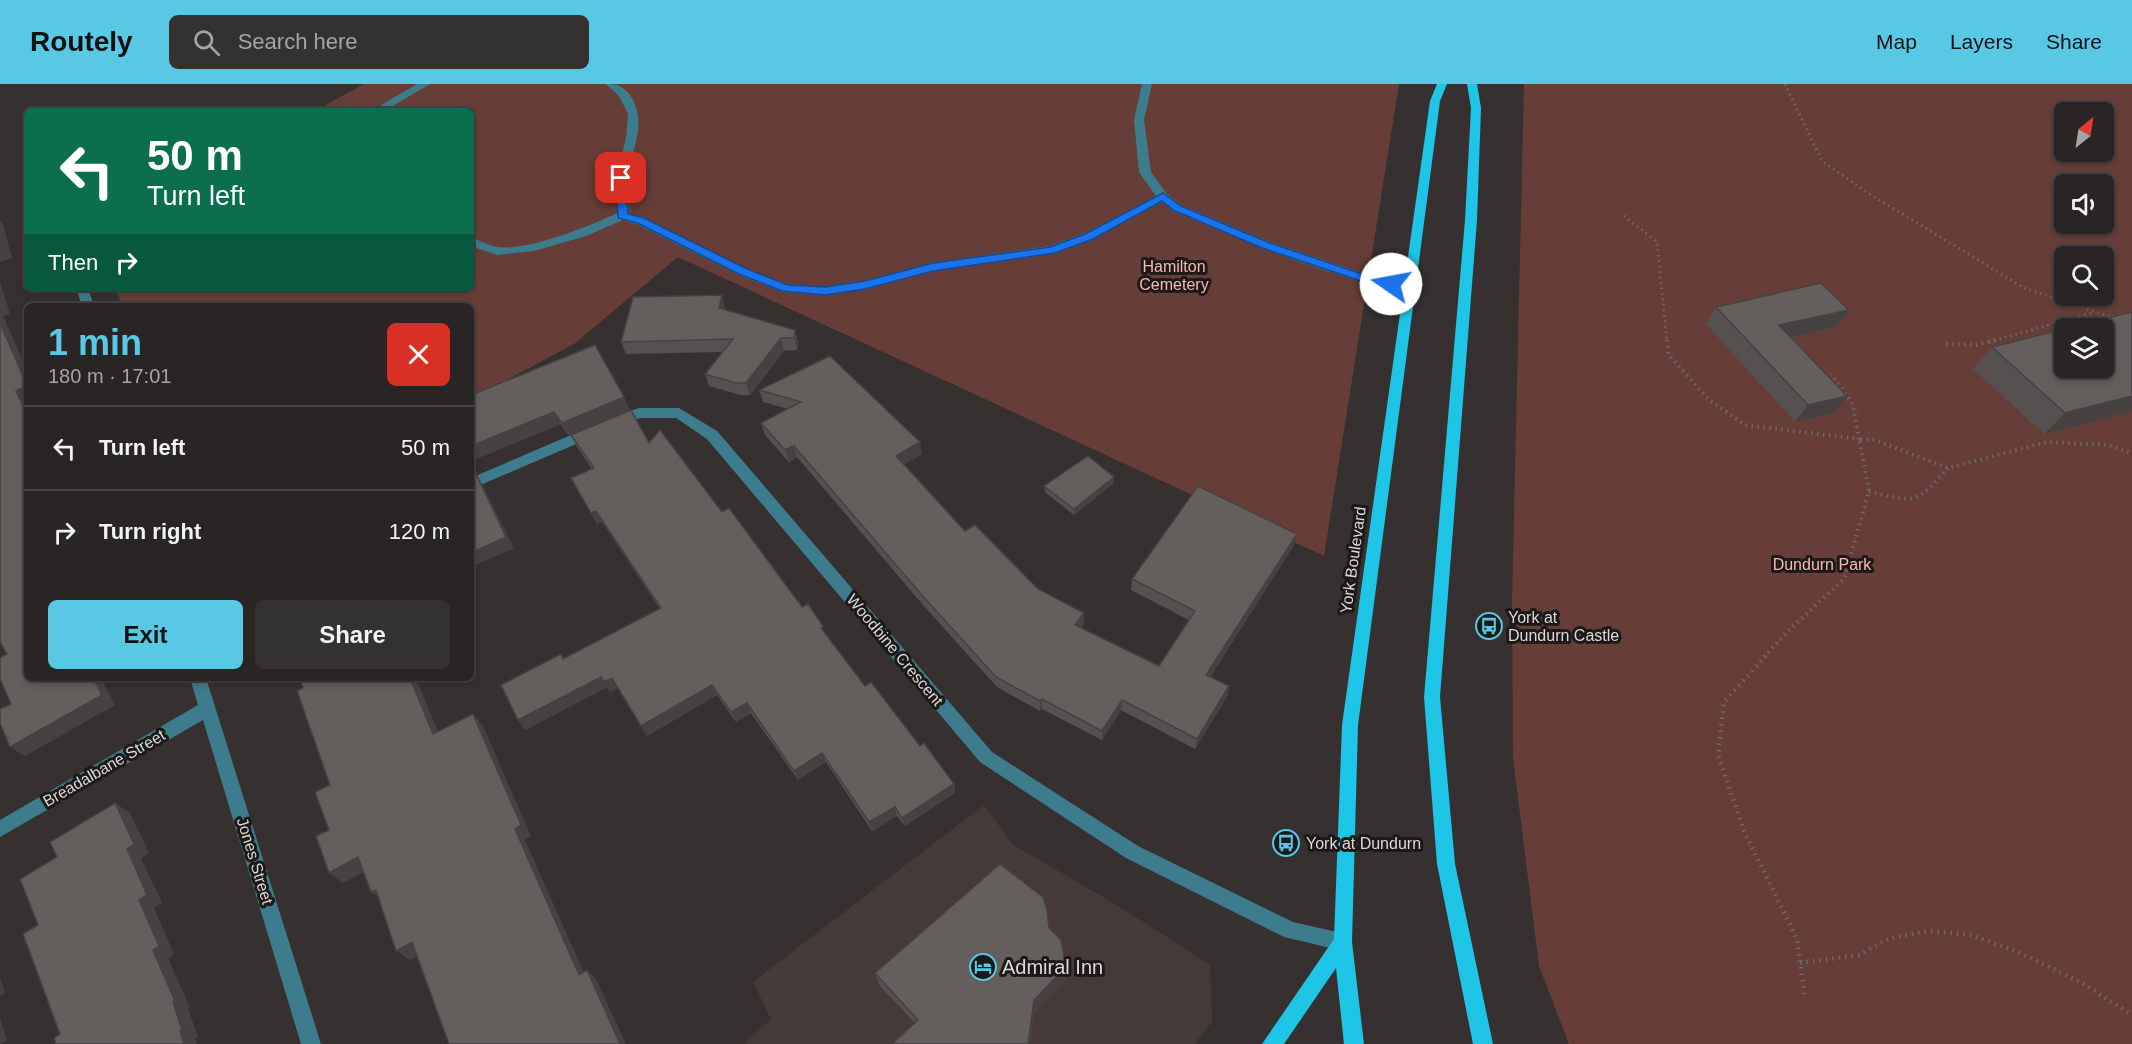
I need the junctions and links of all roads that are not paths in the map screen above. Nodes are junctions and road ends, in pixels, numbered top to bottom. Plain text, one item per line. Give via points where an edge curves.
1 (425, 84) edge
2 (610, 84) edge
3 (1147, 84) edge
4 (1442, 84) edge
5 (1472, 84) edge
6 (381, 108) edge
7 (1163, 197) junction
8 (622, 216) junction
9 (474, 243) edge
10 (1410, 287) junction
11 (474, 483) edge
12 (199, 681) edge
13 (208, 708) junction
14 (0, 829) edge
15 (1343, 942) junction
16 (311, 1044) edge
17 (1272, 1044) edge
18 (1354, 1044) edge
19 (1483, 1044) edge

1 - 6 street
2 - 8 street via 622,91 634,114 634,134 621,178
3 - 7 street via 1139,120 1145,172
4 - 10 main road, York Boulevard via 1435,101
5 - 19 main road via 1476,108 1471,219 1432,696 1446,864
7 - 8 street via 1089,236 1051,250 933,267 825,291 786,289
7 - 10 street via 1177,208 1266,245 1373,281
8 - 9 street via 534,247 497,251
10 - 15 main road, York Boulevard via 1350,725
11 - 15 street, Woodbine Crescent via 639,412 680,413 712,435 986,757 1132,852 1291,931
12 - 13 street, Jones Street
13 - 14 street, Breadalbane Street
13 - 16 street, Jones Street
15 - 17 main road
15 - 18 main road, York Boulevard

